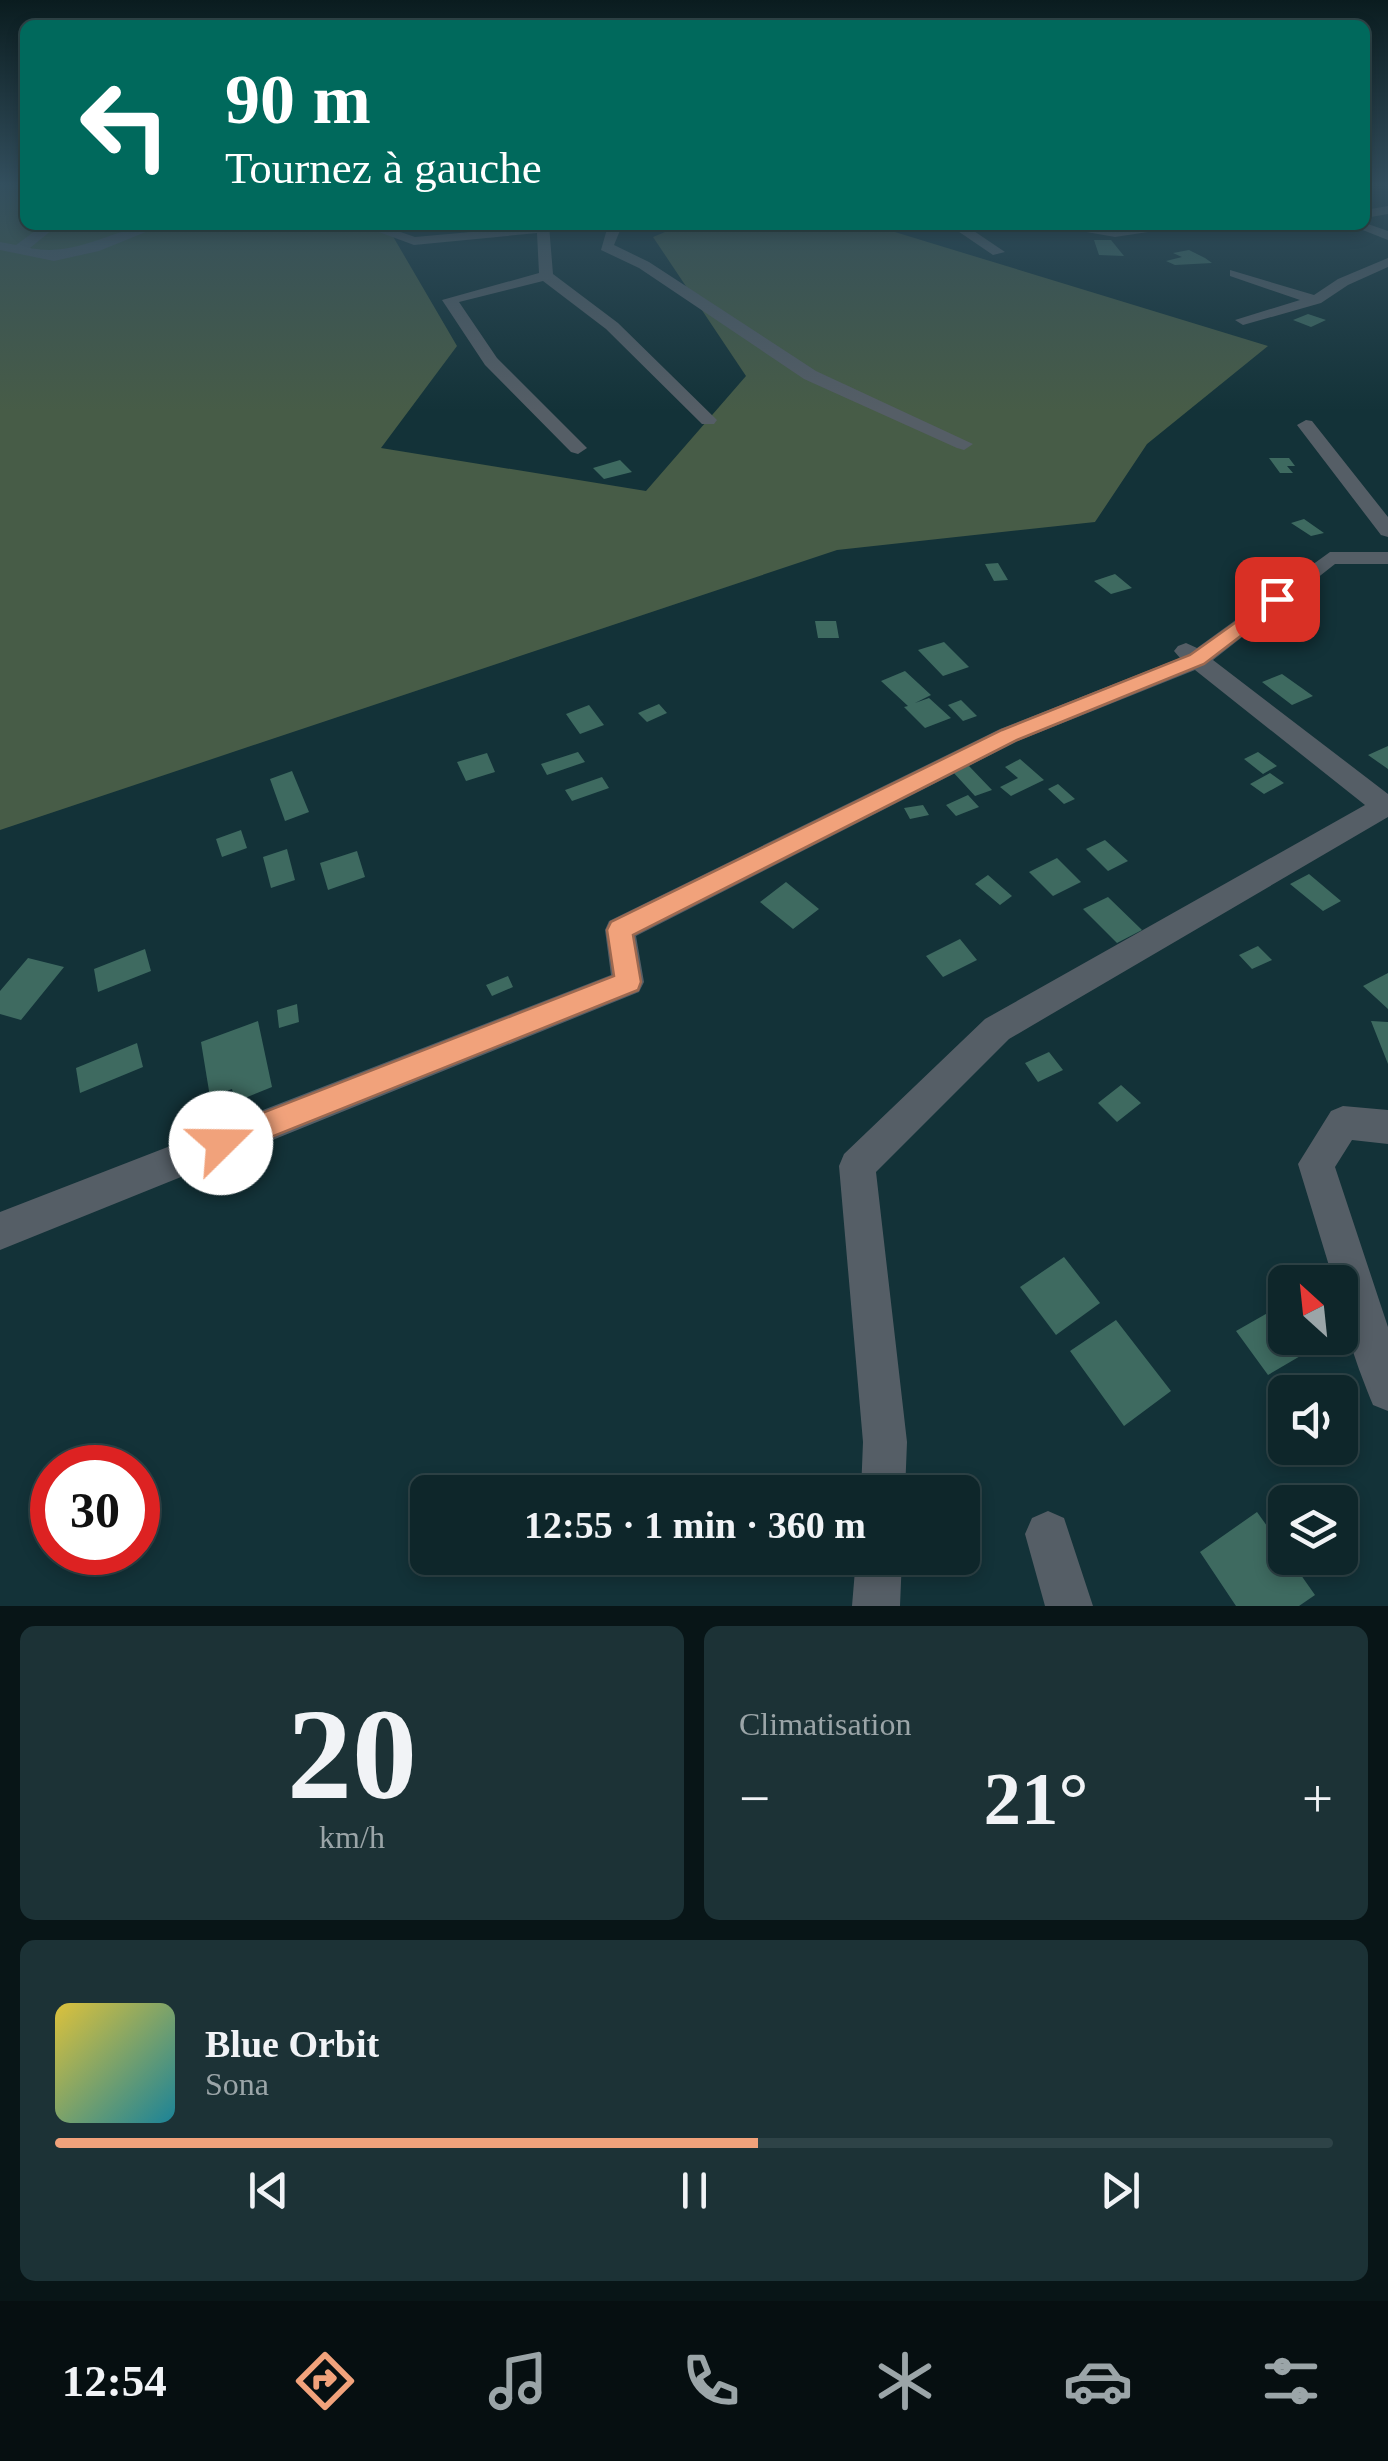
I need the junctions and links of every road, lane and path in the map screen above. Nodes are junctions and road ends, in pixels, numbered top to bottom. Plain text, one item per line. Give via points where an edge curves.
1 (545, 261) edge
2 (635, 261) edge
3 (1388, 262) edge
4 (1235, 273) dead end
5 (546, 276) junction
6 (1316, 300) junction
7 (1243, 320) dead end
8 (708, 420) dead end
9 (1306, 425) dead end
10 (964, 444) dead end
11 (578, 448) dead end
12 (1388, 531) edge
13 (1388, 558) edge
14 (1191, 655) junction
15 (1388, 1127) edge
16 (0, 1231) edge
17 (1388, 1390) edge
18 (883, 1475) edge
19 (1048, 1534) dead end
20 (878, 1575) edge
21 (876, 1606) edge
22 (1070, 1606) edge

1 - 5 street
2 - 10 street via 794,366
3 - 6 street
4 - 6 street
5 - 8 street via 612,326
5 - 11 street via 450,300 512,386
6 - 7 street
9 - 12 street
13 - 14 street via 1330,558
14 - 16 street via 1009,735 620,930 628,982
14 - 18 street via 1385,806 997,1029 857,1166 886,1442
15 - 17 street via 1343,1123 1316,1164
19 - 22 street
20 - 21 street

